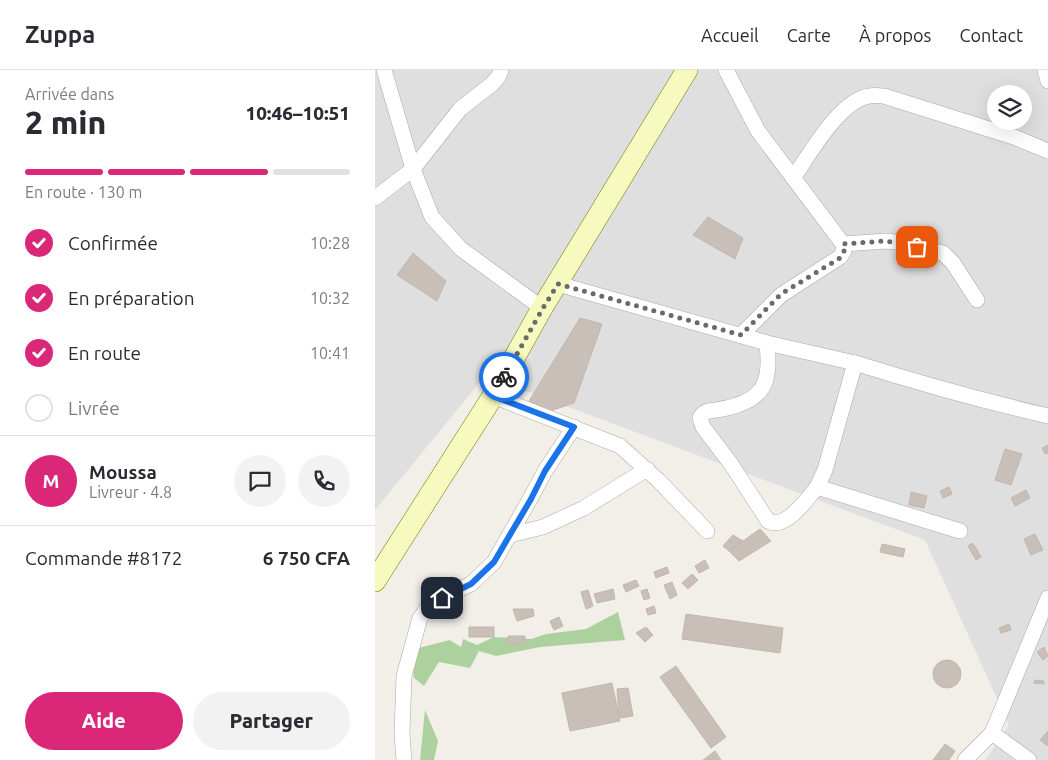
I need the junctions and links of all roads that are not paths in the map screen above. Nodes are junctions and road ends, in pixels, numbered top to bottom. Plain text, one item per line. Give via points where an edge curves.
1 (384, 70) edge
2 (501, 70) edge
3 (687, 70) edge
4 (726, 70) edge
5 (1045, 70) edge
6 (1048, 81) edge
7 (1048, 151) edge
8 (413, 168) junction
9 (793, 178) junction
10 (375, 198) edge
11 (843, 244) junction
12 (558, 284) junction
13 (977, 300) dead end
14 (543, 308) junction
15 (741, 335) junction
16 (767, 343) junction
17 (855, 363) junction
18 (493, 396) junction
19 (1048, 416) edge
20 (574, 427) junction
21 (647, 469) junction
22 (817, 487) junction
23 (707, 531) dead end
24 (960, 531) dead end
25 (510, 535) junction
26 (375, 581) edge
27 (1048, 598) edge
28 (991, 733) junction
29 (404, 760) edge
30 (965, 760) edge
31 (1029, 760) edge

1 - 8 street
2 - 8 street via 493,84 460,109
3 - 12 street
4 - 9 street via 758,131
5 - 6 street
7 - 9 street via 884,96 869,96 847,106 837,116
8 - 10 street
8 - 14 street via 431,217 461,249
9 - 11 street
11 - 13 street via 886,241 943,253
11 - 15 street via 840,258 781,294
12 - 14 street
12 - 15 street
14 - 18 street
15 - 16 street
16 - 17 street
16 - 22 street via 767,376 759,392 739,405 701,415 700,422 768,521 779,524 801,508
17 - 19 street via 949,392
17 - 22 street via 825,470
18 - 20 street
18 - 26 street
20 - 21 street via 620,446
20 - 25 street via 545,471
21 - 23 street
21 - 25 street via 584,508 543,527
22 - 24 street
25 - 29 street via 494,562 471,584 432,602 420,618 405,676
27 - 28 street
28 - 30 street
28 - 31 street

